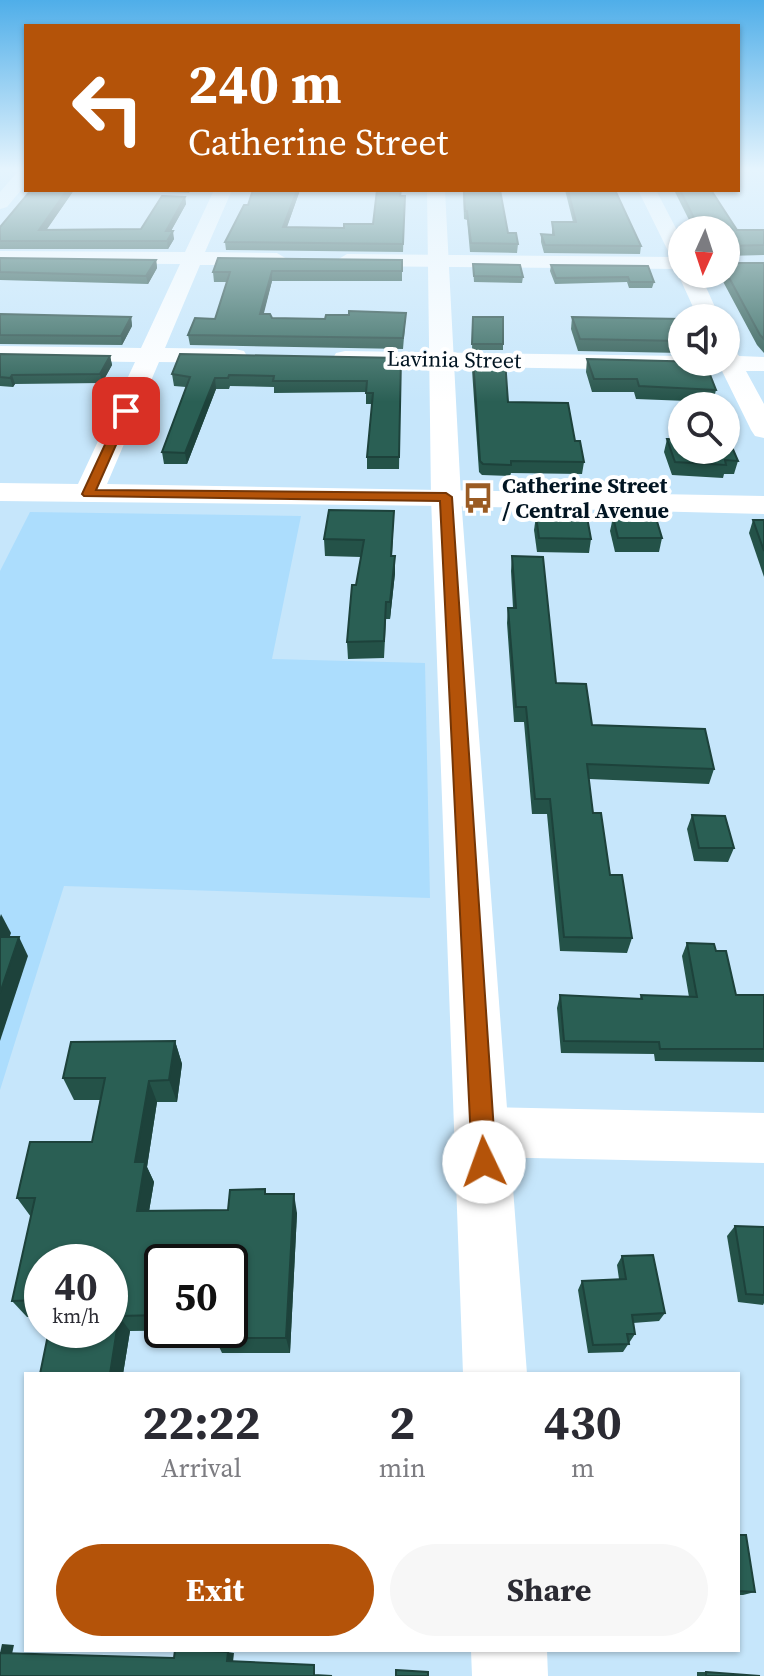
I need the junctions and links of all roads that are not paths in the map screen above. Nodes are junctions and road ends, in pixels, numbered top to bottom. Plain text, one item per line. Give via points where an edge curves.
1 (198, 246) edge
2 (438, 246) edge
3 (0, 257) edge
4 (193, 258) junction
5 (300, 260) edge
6 (331, 260) edge
7 (439, 261) junction
8 (668, 261) edge
9 (0, 353) edge
10 (151, 355) junction
11 (258, 357) edge
12 (320, 357) edge
13 (442, 359) junction
14 (668, 359) edge
15 (740, 361) edge
16 (764, 364) edge
17 (737, 376) edge
18 (764, 430) edge
19 (0, 492) edge
20 (88, 494) junction
21 (446, 497) junction
22 (764, 505) edge
23 (482, 1132) junction
24 (764, 1138) edge
25 (495, 1372) edge
26 (509, 1652) edge
27 (510, 1676) edge

1 - 4 street
2 - 7 main road
3 - 4 street
4 - 5 street
4 - 10 street
6 - 7 street
7 - 8 street
7 - 13 main road
9 - 10 street
10 - 11 street
10 - 20 street
12 - 13 street, Lavinia Street
13 - 14 street, Lavinia Street
13 - 21 main road
15 - 16 street, Lavinia Street
17 - 18 street
19 - 20 street
20 - 21 street
21 - 22 street
21 - 23 main road
23 - 24 street
23 - 25 main road
26 - 27 main road

